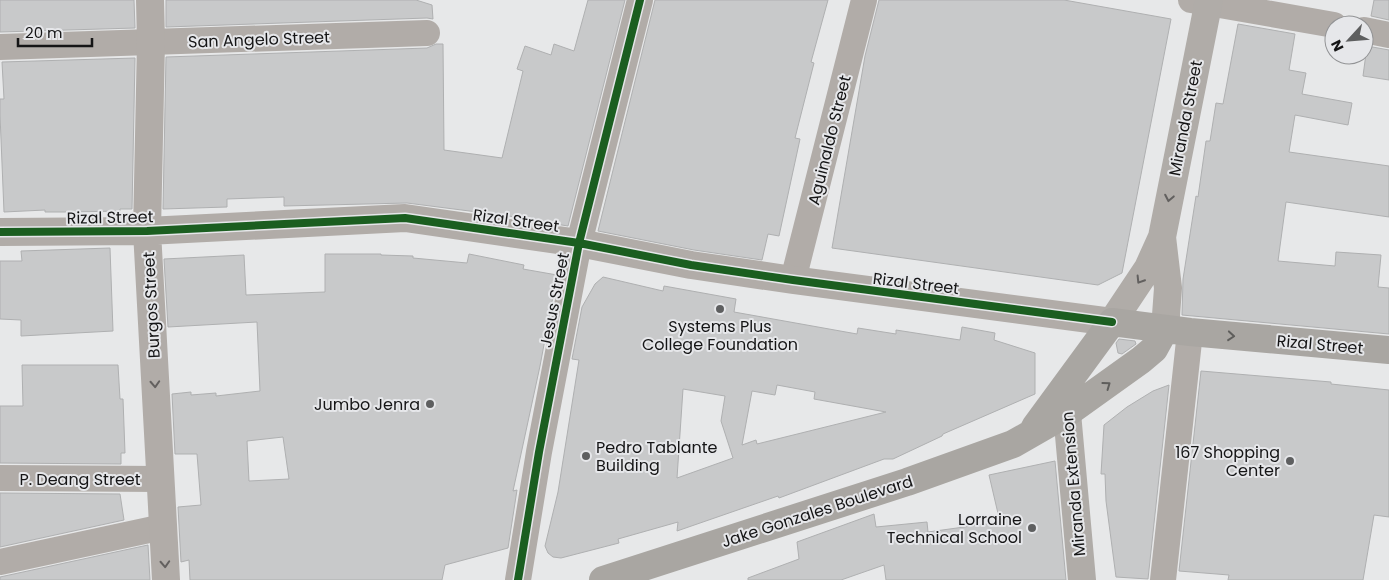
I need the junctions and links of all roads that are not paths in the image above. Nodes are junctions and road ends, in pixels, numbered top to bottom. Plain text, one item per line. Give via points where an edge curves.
1 (150, 0) edge
2 (640, 0) edge
3 (864, 0) edge
4 (1203, 1) edge
5 (1324, 23) edge
6 (1374, 32) edge
7 (427, 33) dead end
8 (1389, 35) edge
9 (151, 42) junction
10 (0, 47) edge
11 (147, 231) junction
12 (0, 232) edge
13 (1162, 237) junction
14 (579, 243) junction
15 (793, 280) junction
16 (1112, 322) junction
17 (1178, 331) junction
18 (1389, 350) edge
19 (1065, 401) junction
20 (0, 478) edge
21 (160, 479) junction
22 (163, 527) junction
23 (0, 562) edge
24 (166, 580) edge
25 (518, 580) edge
26 (603, 580) edge
27 (1082, 580) edge
28 (1164, 580) edge

1 - 9 street, Burgos Street
2 - 14 street, Jesus Street
3 - 15 street, Aguinaldo Street
4 - 5 street
4 -> 13 main road, Miranda Street
6 - 8 street
7 - 9 street, San Angelo Street
9 - 10 street, San Angelo Street
9 - 11 street, Burgos Street
11 - 12 street, Rizal Street
11 - 14 street, Rizal Street via 405,218
11 -> 21 street, Burgos Street
13 -> 16 main road, Miranda Street via 1148,268
13 - 17 main road, Miranda Street via 1168,288
14 - 15 street, Rizal Street
14 - 25 street, Jesus Street
15 - 16 street, Rizal Street
16 - 17 main road, Rizal Street
16 - 19 main road, Jake Gonzales Boulevard
17 -> 18 main road, Rizal Street
19 -> 17 main road, Jake Gonzales Boulevard via 1141,360
17 - 28 street
19 - 26 main road, Jake Gonzales Boulevard via 1029,435 1013,444 907,482
19 - 27 main road, Miranda Extension
20 - 21 street, P. Deang Street
21 - 22 street, Burgos Street
22 - 23 street
22 -> 24 street, Burgos Street

